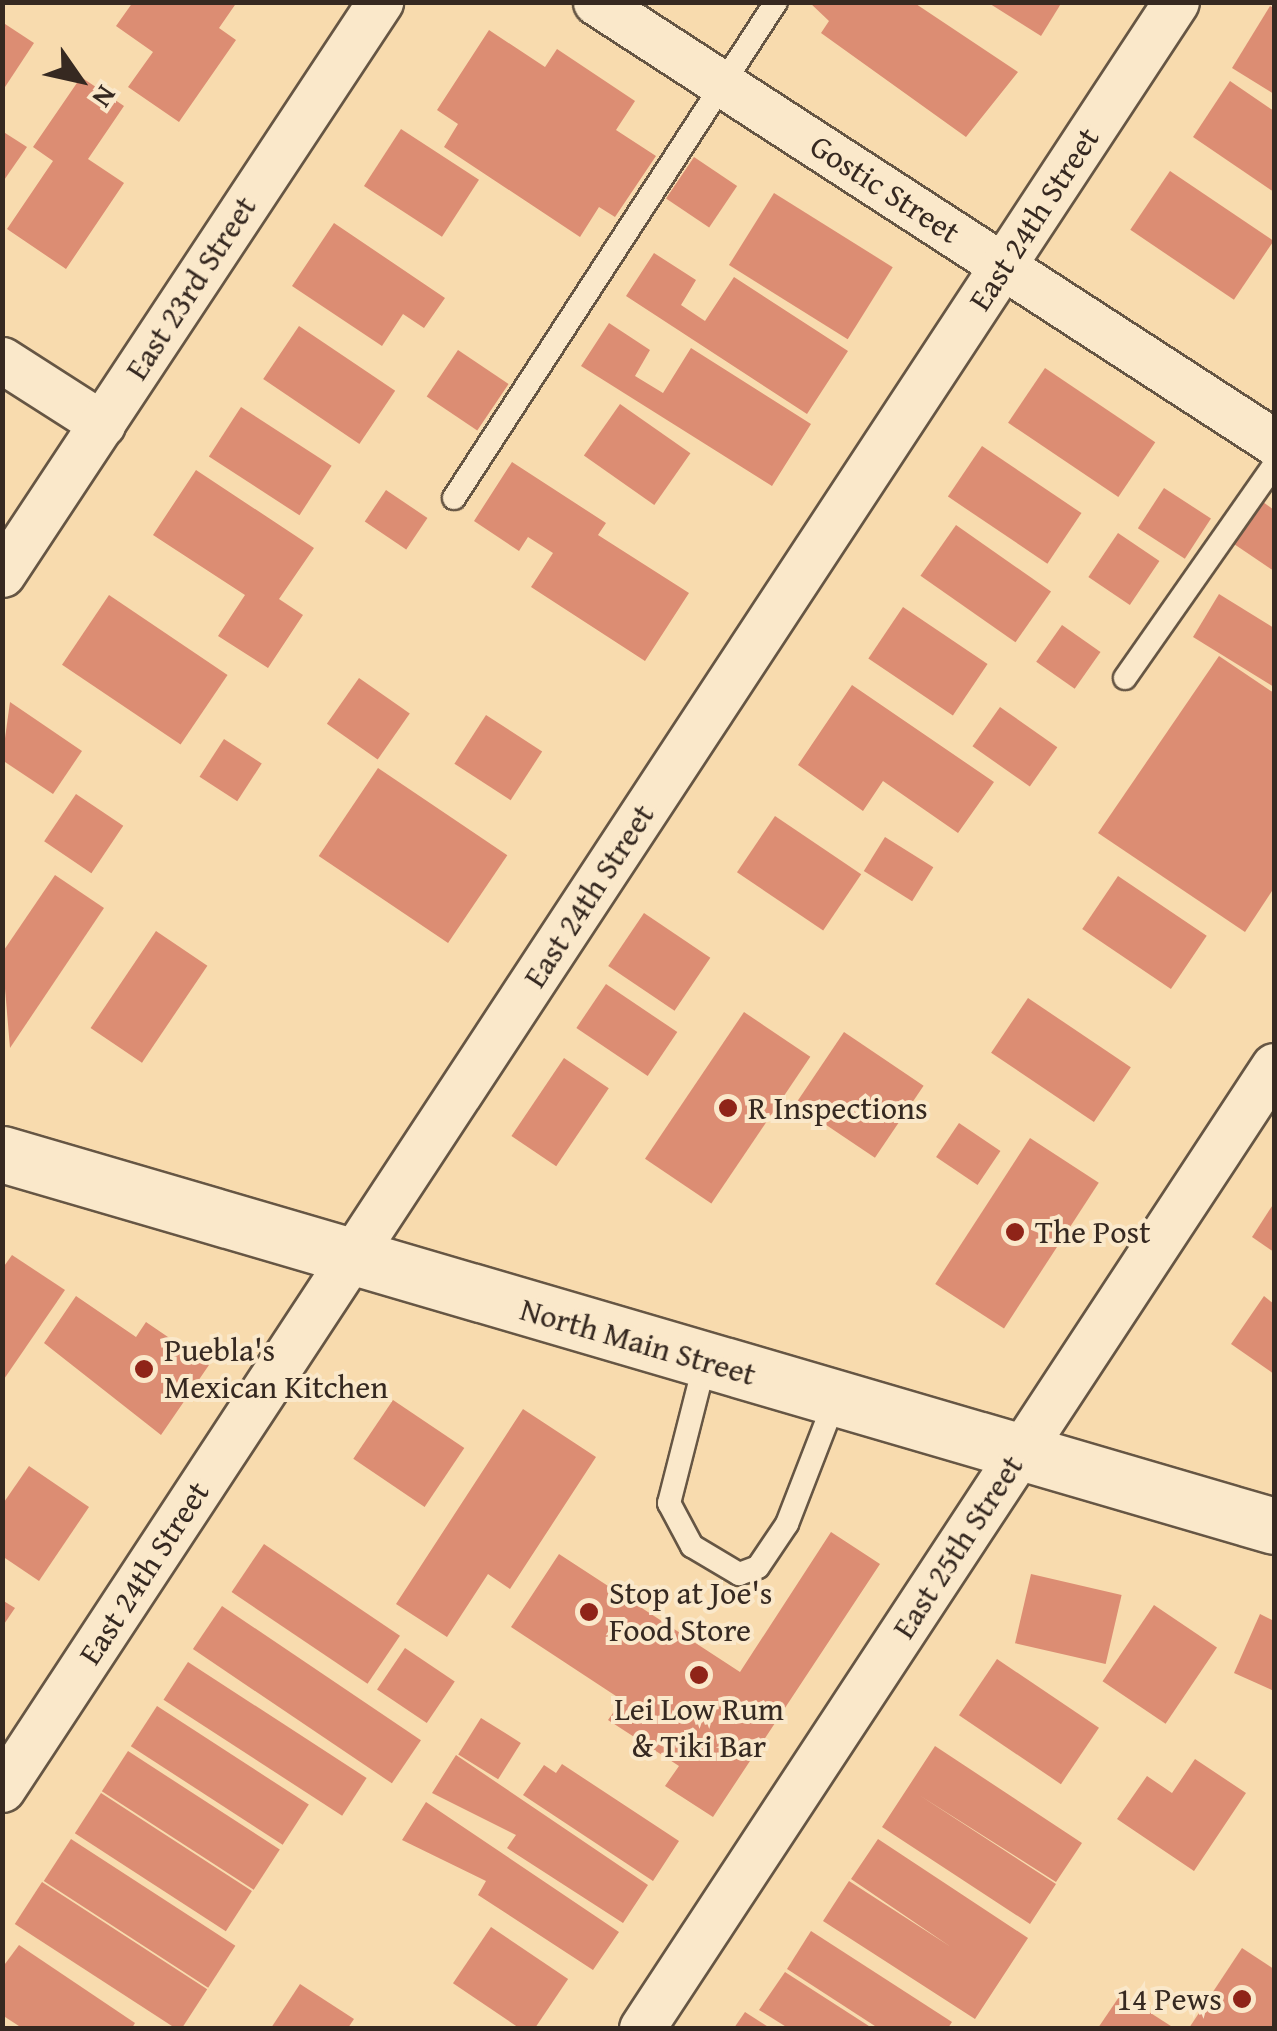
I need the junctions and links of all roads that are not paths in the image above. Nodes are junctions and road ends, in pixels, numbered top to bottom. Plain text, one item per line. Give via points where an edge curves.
1 (380, 2) edge
2 (596, 2) edge
3 (776, 2) edge
4 (1176, 2) edge
5 (723, 84) junction
6 (1004, 266) junction
7 (2, 360) edge
8 (102, 424) junction
9 (1274, 442) edge
10 (1274, 464) edge
11 (454, 498) dead end
12 (2, 574) edge
13 (1125, 678) dead end
14 (1274, 1066) edge
15 (2, 1154) edge
16 (351, 1258) junction
17 (705, 1362) junction
18 (835, 1400) junction
19 (1020, 1454) junction
20 (1274, 1526) edge
21 (2, 1789) edge
22 (642, 2028) edge

1 - 8 street, East 23rd Street
2 - 5 street, Gostic Street
3 - 5 lane
4 - 6 street, East 24th Street
5 - 6 street, Gostic Street
5 - 11 lane
6 - 9 street, Gostic Street
6 - 16 street, East 24th Street
7 - 8 street
8 - 12 street, East 23rd Street
10 - 13 lane
14 - 19 street, East 25th Street
15 - 16 main road, North Main Street
16 - 17 main road, North Main Street
16 - 21 street, East 24th Street
17 - 18 main road, North Main Street
17 - 18 lane via 668,1503 676,1527 714,1565 739,1574 758,1567 802,1498
18 - 19 main road, North Main Street
19 - 20 main road, North Main Street
19 - 22 street, East 25th Street

